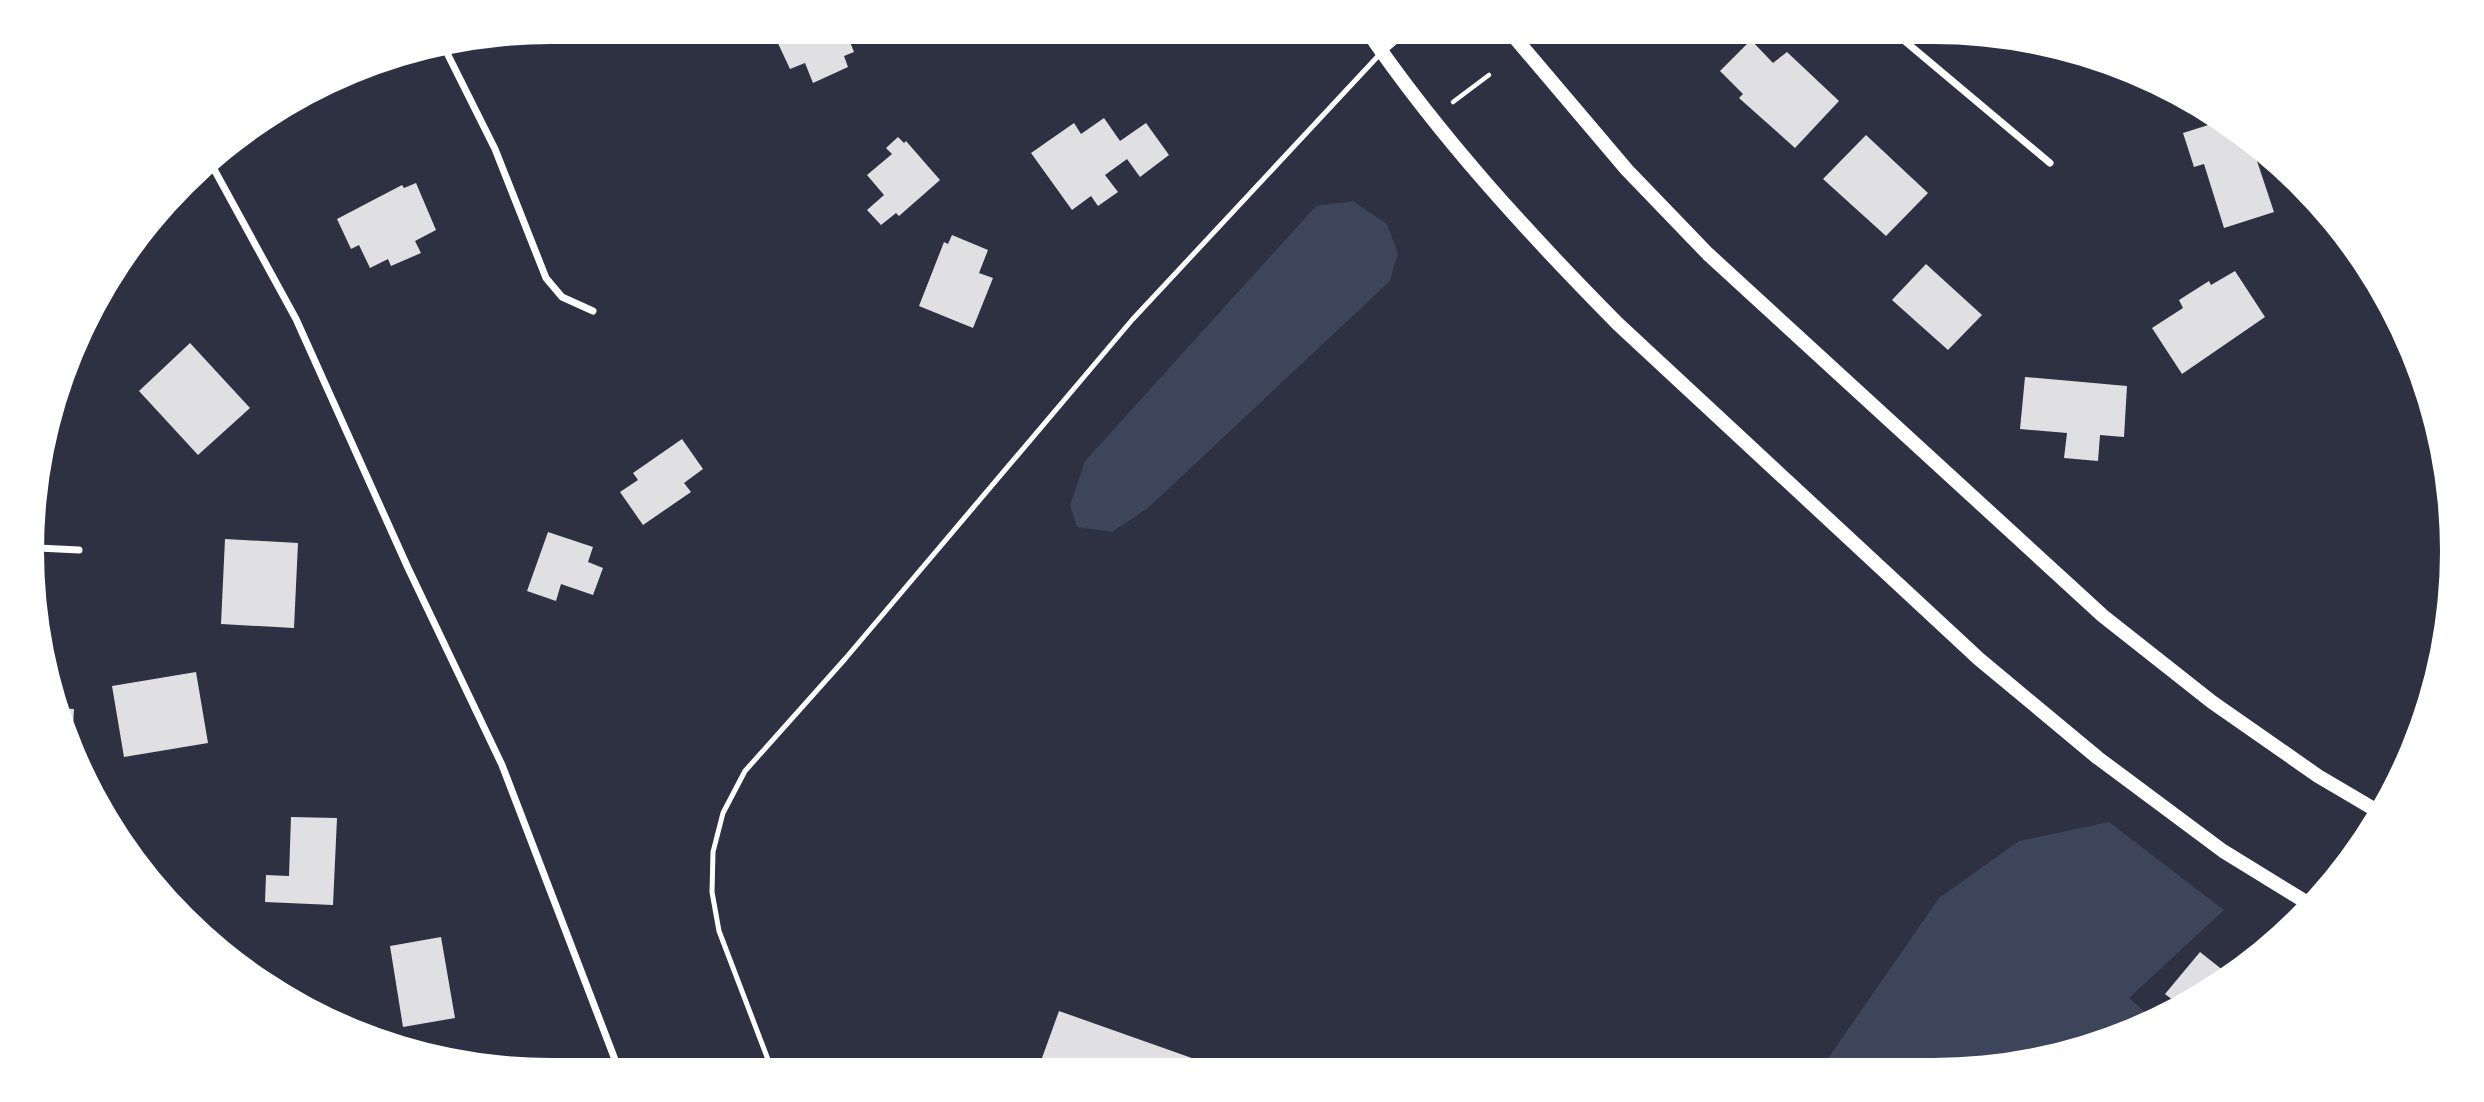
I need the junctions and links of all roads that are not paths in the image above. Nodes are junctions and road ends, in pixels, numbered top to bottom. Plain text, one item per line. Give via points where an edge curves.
1 (1376, 44) edge
2 (1391, 44) edge
3 (1520, 44) edge
4 (1908, 44) edge
5 (1382, 52) junction
6 (448, 54) edge
7 (2050, 163) dead end
8 (215, 172) edge
9 (593, 311) dead end
10 (44, 548) edge
11 (79, 550) dead end
12 (2371, 807) edge
13 (2301, 899) edge
14 (615, 1058) edge
15 (767, 1058) edge

1 - 5 main road
2 - 5 street
3 - 12 main road via 1627,170 1708,254 2103,616 2212,702
4 - 7 street
5 - 13 main road via 1469,164 1618,324 1979,659 2098,758 2223,851
5 - 15 lane via 1132,320 745,771 723,813 713,852 712,892 719,931
6 - 9 street via 495,149 546,278 562,297
8 - 14 street via 296,319 502,765
10 - 11 street

